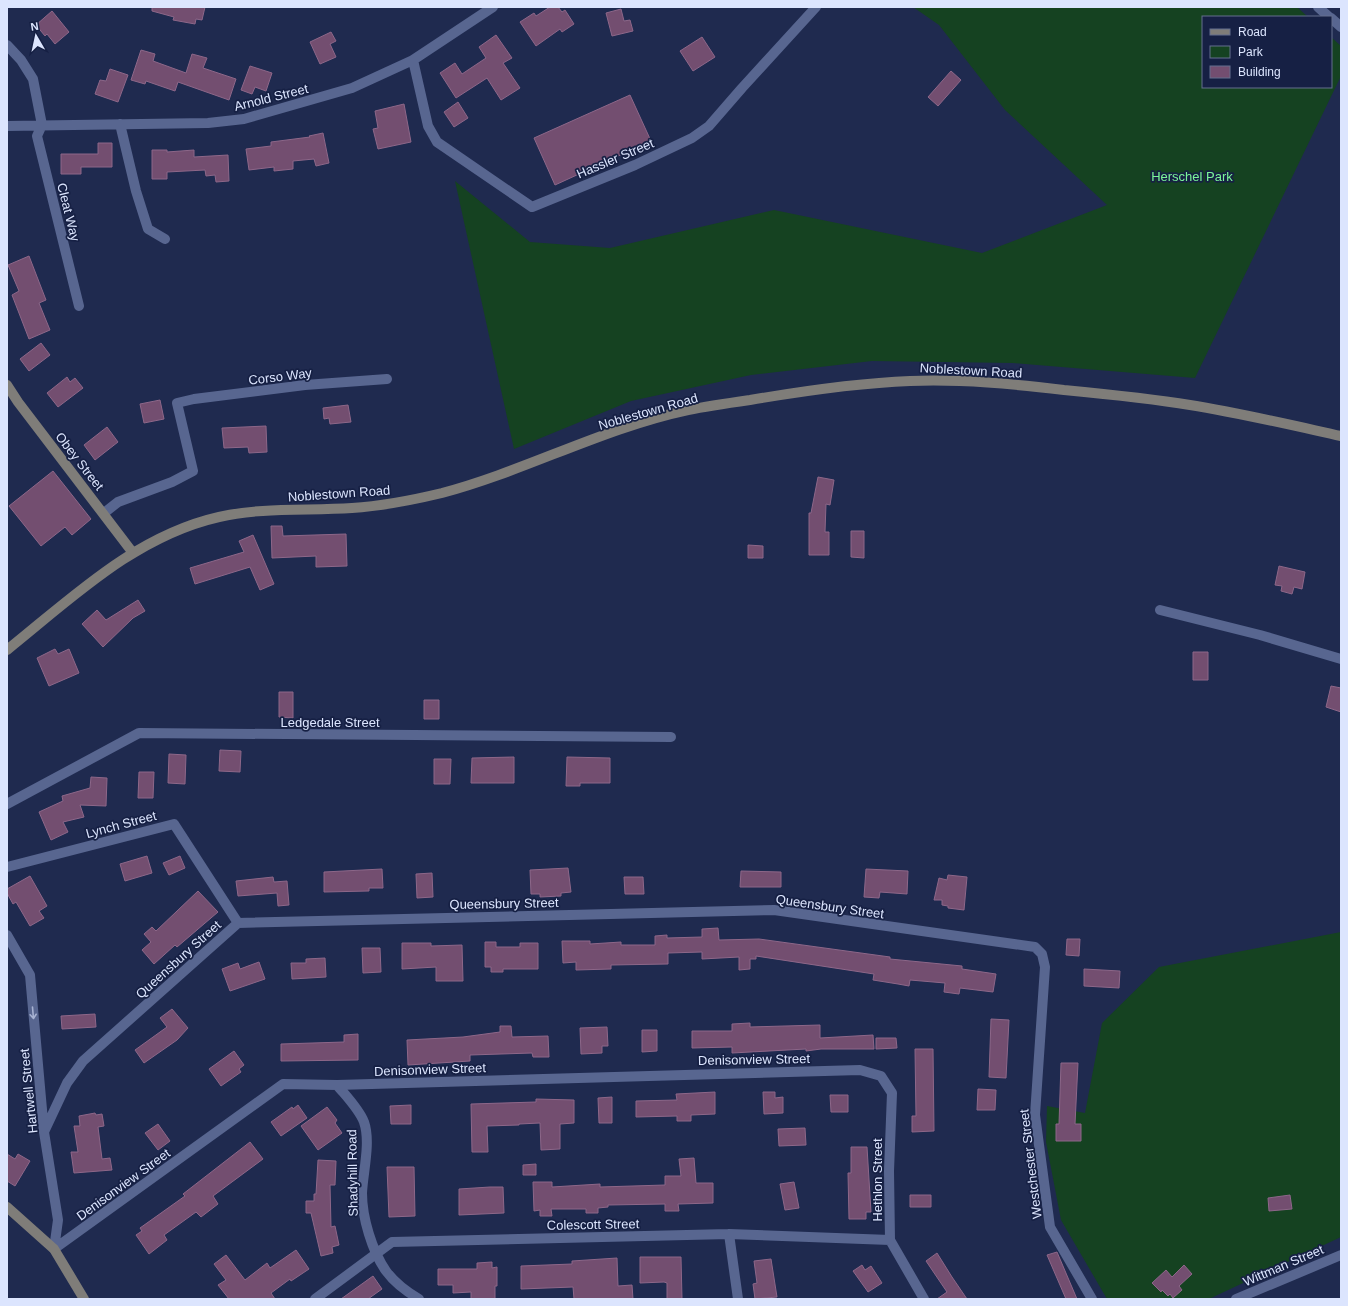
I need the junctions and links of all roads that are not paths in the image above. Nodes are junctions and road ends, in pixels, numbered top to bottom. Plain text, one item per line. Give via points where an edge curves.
1 (493, 7) edge
2 (816, 7) edge
3 (1318, 7) edge
4 (1328, 16) edge
5 (1332, 20) edge
6 (1341, 27) edge
7 (7, 45) edge
8 (413, 60) junction
9 (120, 124) junction
10 (42, 125) junction
11 (7, 126) edge
12 (165, 239) dead end
13 (79, 306) dead end
14 (387, 379) dead end
15 (7, 385) edge
16 (1341, 436) edge
17 (104, 513) junction
18 (133, 553) junction
19 (1160, 610) dead end
20 (7, 650) edge
21 (1341, 659) edge
22 (671, 737) dead end
23 (7, 804) edge
24 (7, 867) edge
25 (238, 923) junction
26 (7, 935) edge
27 (1045, 967) joint
28 (860, 1070) joint
29 (337, 1085) junction
30 (44, 1132) junction
31 (7, 1207) edge
32 (729, 1234) junction
33 (890, 1240) junction
34 (54, 1249) junction
35 (377, 1252) junction
36 (1341, 1254) edge
37 (84, 1299) edge
38 (315, 1299) edge
39 (419, 1299) edge
40 (738, 1299) edge
41 (924, 1299) edge
42 (1092, 1299) edge
43 (1236, 1299) edge

1 - 8 street, Arnold Street
2 - 8 street, Hassler Street via 709,126 692,138 635,165 532,207 436,142 428,126
3 - 4 street
5 - 6 street
7 - 10 street via 21,60 33,79
8 - 9 street, Arnold Street via 352,88 244,119 208,123
9 - 10 street, Arnold Street
9 - 12 street via 148,230
10 - 11 street, Arnold Street
10 - 13 street, Cleat Way via 37,136
14 - 17 street, Corso Way via 305,386 177,403 193,471 172,482 118,502
15 - 17 main road, Obey Street
16 - 18 main road, Noblestown Road via 1190,405 995,382 911,381 859,384 686,410 637,425 486,480 400,502 354,508 289,510 220,517 179,529
17 - 18 main road, Obey Street
18 - 20 main road, Noblestown Road via 82,588
19 - 21 street
22 - 23 street, Ledgedale Street via 139,733
24 - 25 street, Lynch Street via 174,824
25 - 27 street, Queensbury Street via 774,910 1035,947 1042,954
25 - 30 street, Queensbury Street via 83,1061 67,1083
26 -> 30 street, Hartwell Street via 30,974
27 - 42 street, Westchester Street via 1035,1115 1050,1227
28 - 29 street, Denisonview Street
28 - 33 street, Hethlon Street via 881,1076 892,1093
29 - 34 street, Denisonview Street via 283,1084
29 - 35 street, Shadyhill Road via 364,1122 366,1142 362,1194 365,1224
30 - 34 street, Hartwell Street via 58,1220
31 - 34 main road
32 - 33 street, Colescott Street
32 - 35 street, Colescott Street via 392,1242
32 - 40 street
33 - 41 street, Hethlon Street
34 - 37 main road
35 - 38 street, Colescott Street
35 - 39 street, Shadyhill Road via 386,1271
36 - 43 street, Wittman Street

